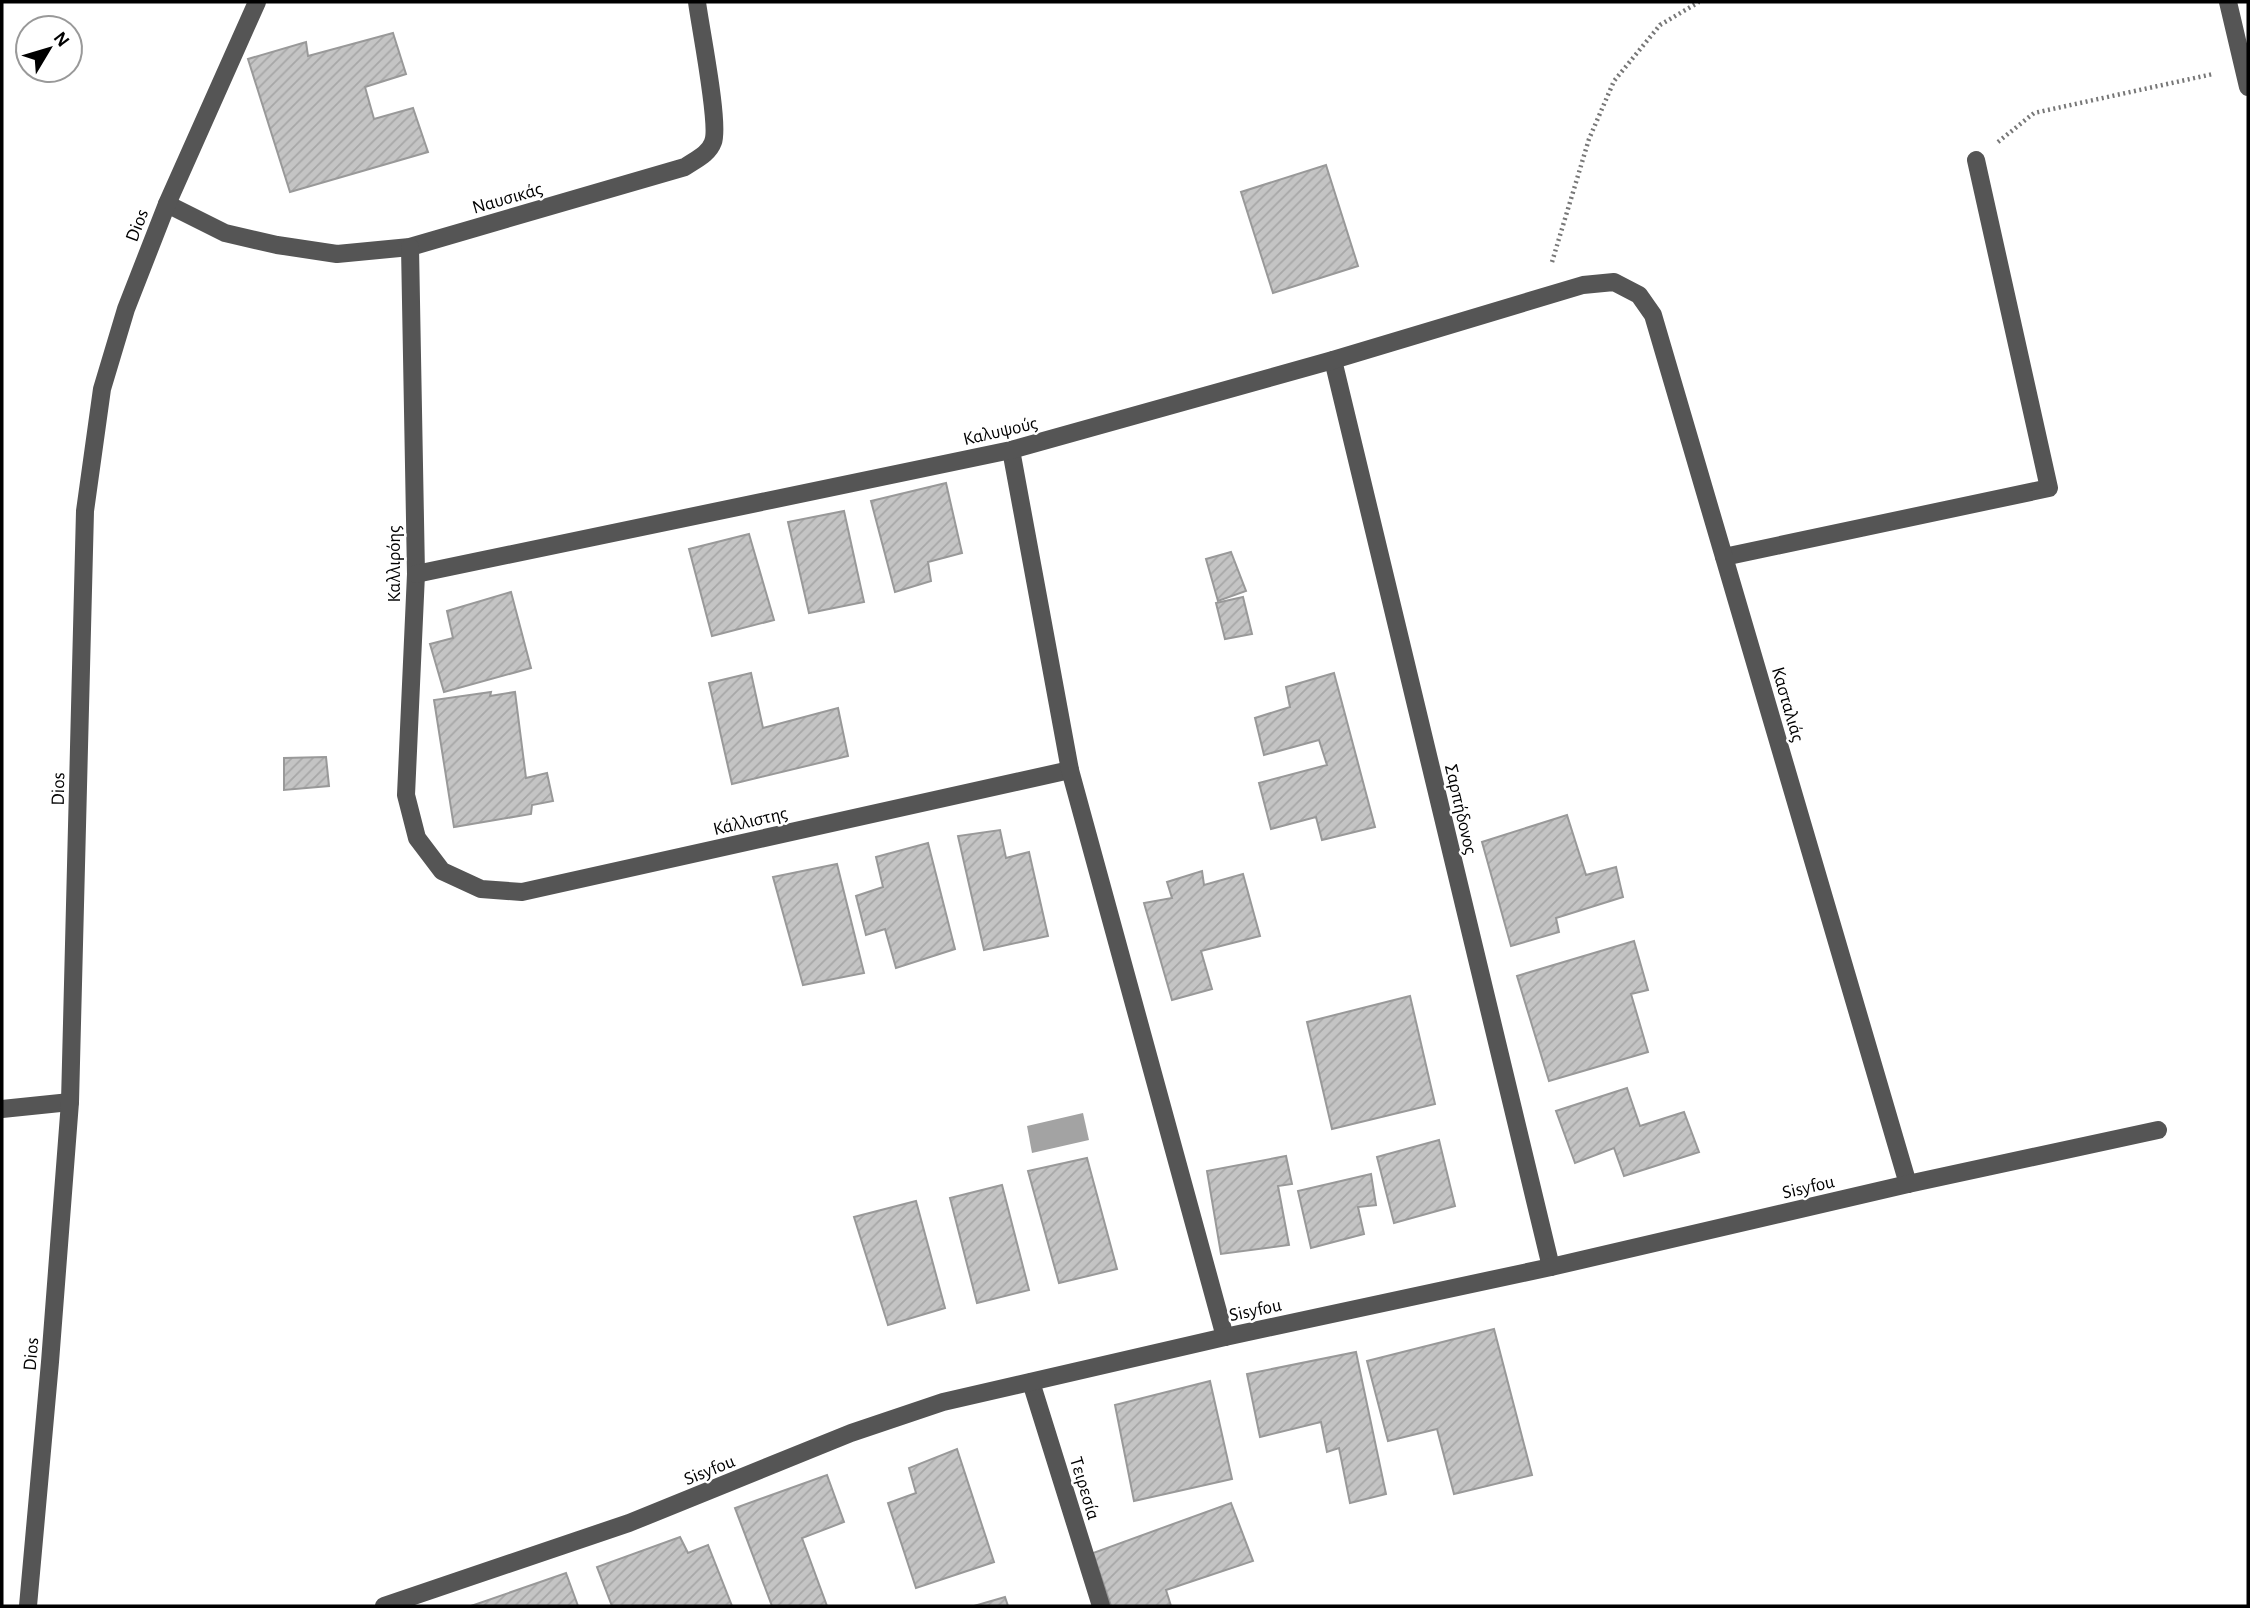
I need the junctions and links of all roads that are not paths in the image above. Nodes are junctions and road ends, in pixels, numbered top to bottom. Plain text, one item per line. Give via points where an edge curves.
1 (257, 2) edge
2 (697, 2) edge
3 (2228, 2) edge
4 (2248, 87) edge
5 (1976, 160) road end
6 (167, 204) junction
7 (410, 247) junction
8 (1583, 285) joint
9 (1333, 360) junction
10 (1011, 450) junction
11 (1724, 557) junction
12 (416, 574) junction
13 (1070, 770) junction
14 (442, 871) joint
15 (70, 1102) junction
16 (2, 1109) edge
17 (2158, 1130) dead end
18 (1908, 1184) junction
19 (1551, 1267) junction
20 (1225, 1337) junction
21 (1031, 1382) junction
22 (28, 1606) edge
23 (384, 1606) edge
24 (1101, 1606) edge

1 - 6 street, Dios
2 - 7 street, Ναυσικάς via 714,118 714,141 704,155 685,167
3 - 4 street
5 - 11 street via 2049,488
6 - 7 street, Ναυσικάς via 225,233 277,246 337,254
6 - 15 street, Dios via 126,309 102,389 85,511
7 - 12 street, Καλλιρόης
8 - 9 street, Καλυψούς
8 - 11 street, Κασταλιάς via 1614,282 1639,295 1653,315
9 - 10 street, Καλυψούς
9 - 19 street, Σαρπήδονος
10 - 12 street, Καλυψούς
10 - 13 street
11 - 18 street, Κασταλιάς
12 - 14 street, Καλλιρόης via 406,795 417,838
13 - 14 street, Κάλλιστης via 522,892 481,889
13 - 20 street
15 - 16 street
15 - 22 street, Dios
17 - 18 street, Sisyfou
18 - 19 street, Sisyfou
19 - 20 street, Sisyfou
20 - 21 street, Sisyfou
21 - 23 street, Sisyfou via 943,1402 851,1433 629,1523
21 - 24 street, Τειρεσία

